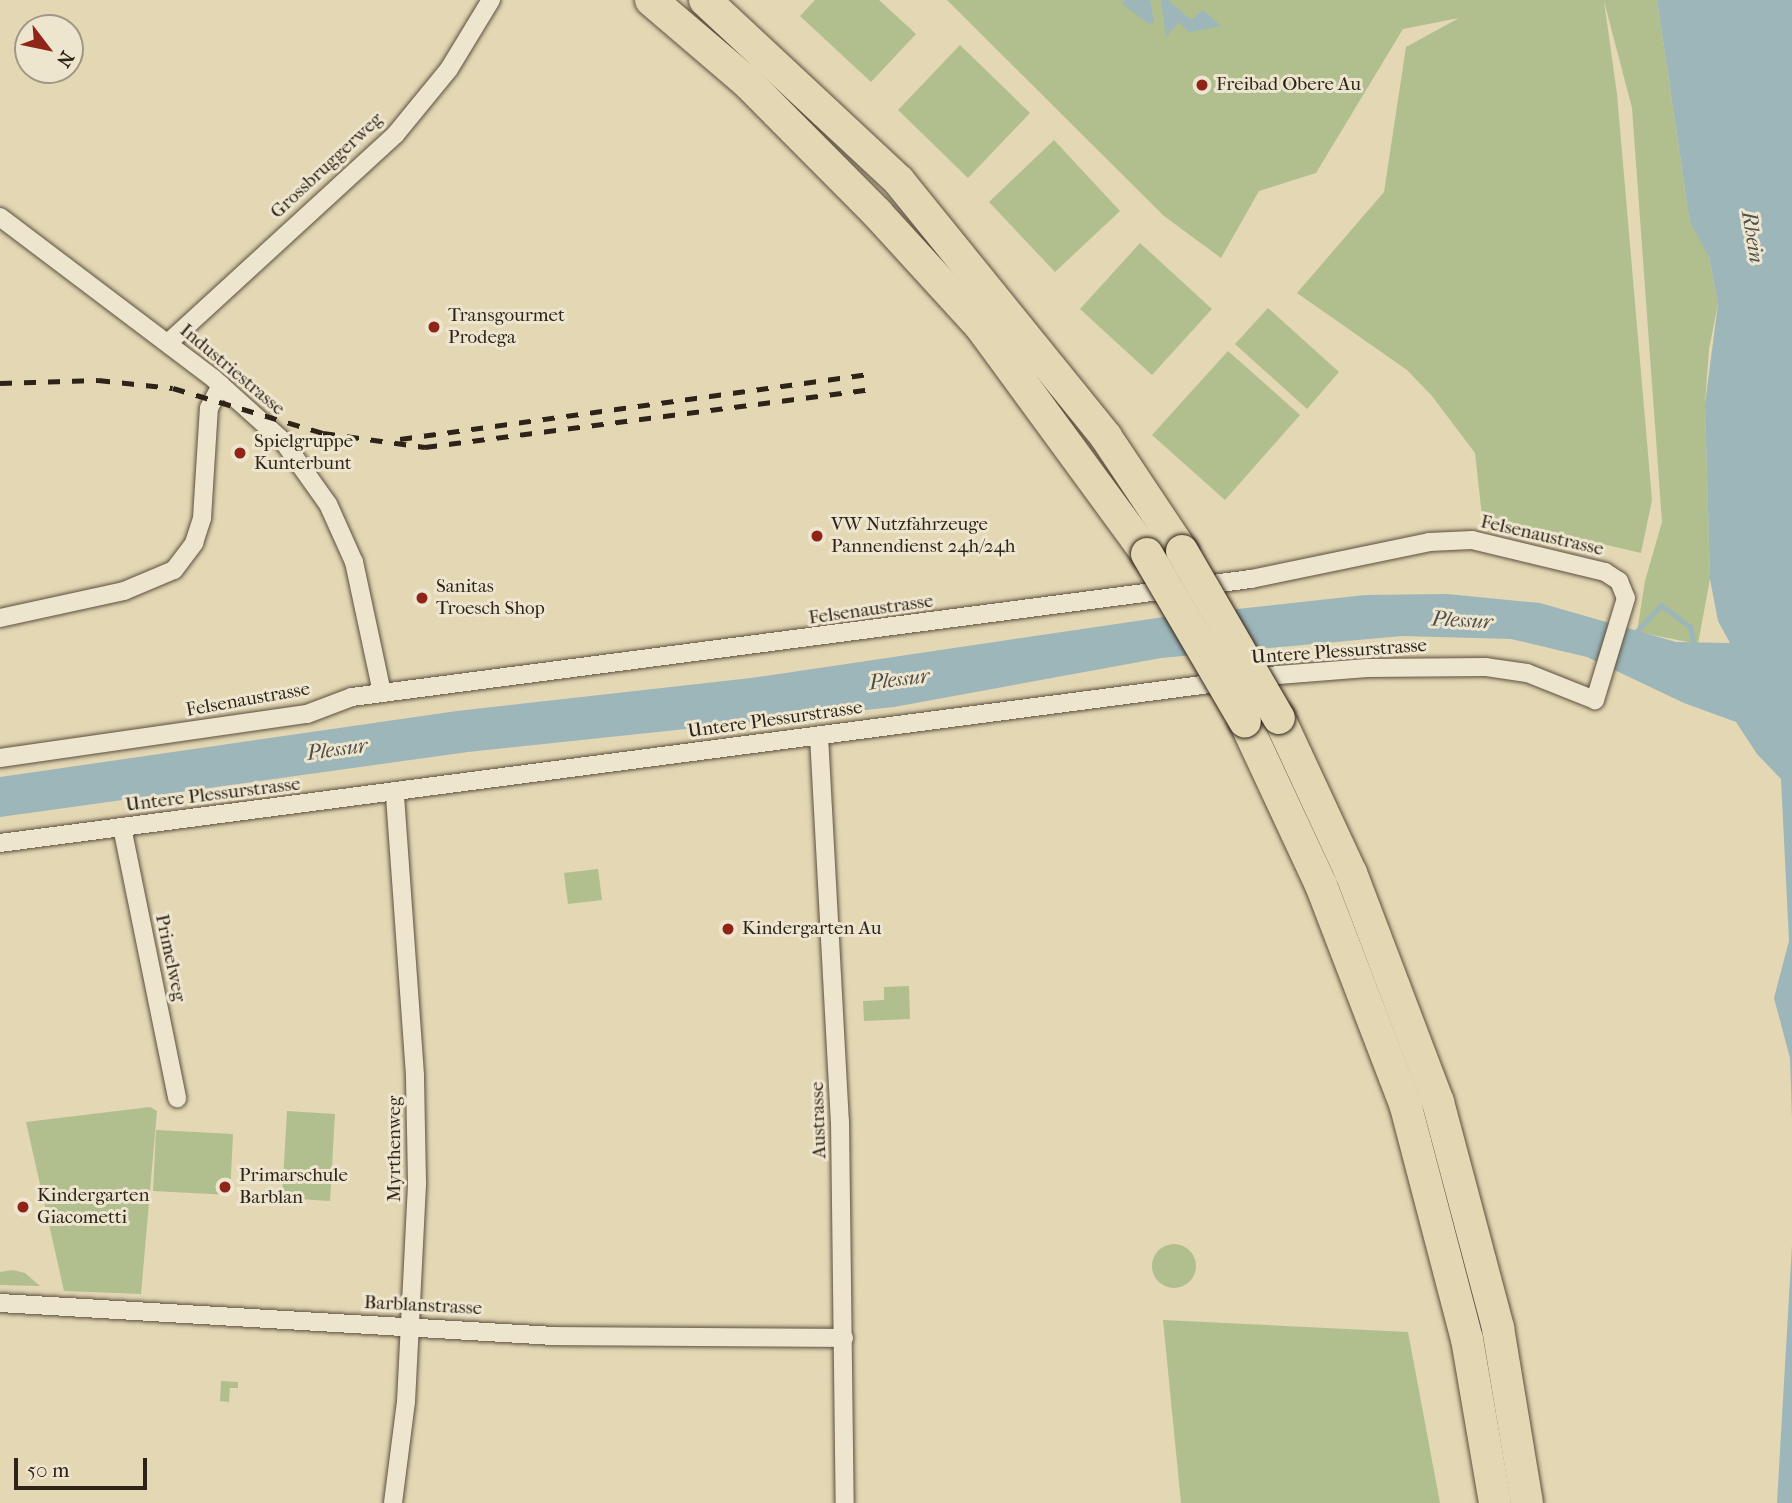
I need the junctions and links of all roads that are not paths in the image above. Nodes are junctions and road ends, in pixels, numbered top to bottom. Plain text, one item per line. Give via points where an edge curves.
1 (491, 0) edge
2 (651, 0) edge
3 (705, 0) edge
4 (0, 217) edge
5 (168, 343) junction
6 (221, 385) junction
7 (0, 618) edge
8 (382, 693) junction
9 (1594, 700) joint
10 (819, 736) junction
11 (0, 758) edge
12 (395, 794) junction
13 (121, 827) junction
14 (0, 843) edge
15 (177, 1098) dead end
16 (0, 1303) edge
17 (411, 1327) junction
18 (844, 1338) junction
19 (393, 1503) edge
20 (845, 1503) edge
21 (1494, 1503) edge
22 (1527, 1503) edge

1 - 5 street, Grossbruggerweg via 449,69 395,135
2 - 21 highway, bridge via 747,82 877,213 981,327 1147,554 1245,722 1321,885 1406,1107 1467,1339
3 - 22 highway, bridge via 899,181 1098,426 1182,551 1279,718 1351,873 1438,1102 1498,1328
4 - 5 street, Industriestrasse
5 - 6 street, Industriestrasse
6 - 7 street via 209,408 202,518 194,543 174,570 124,591
6 - 8 street, Industriestrasse via 283,441 328,504 364,593
8 - 9 street, Felsenaustrasse via 1251,579 1429,542 1461,540 1611,575 1625,591 1623,621
8 - 11 street, Felsenaustrasse via 352,697 307,714
9 - 10 street, Untere Plessurstrasse via 1527,673 1486,667 1367,668 1278,675
10 - 12 street, Untere Plessurstrasse
10 - 18 street, Austrasse via 833,952
12 - 13 street, Untere Plessurstrasse
12 - 17 street, Myrthenweg via 415,1074 417,1182
13 - 14 street, Untere Plessurstrasse
13 - 15 street, Primelweg
16 - 17 street, Barblanstrasse
17 - 18 street, Barblanstrasse via 554,1336
17 - 19 street, Myrthenweg
18 - 20 street, Austrasse

